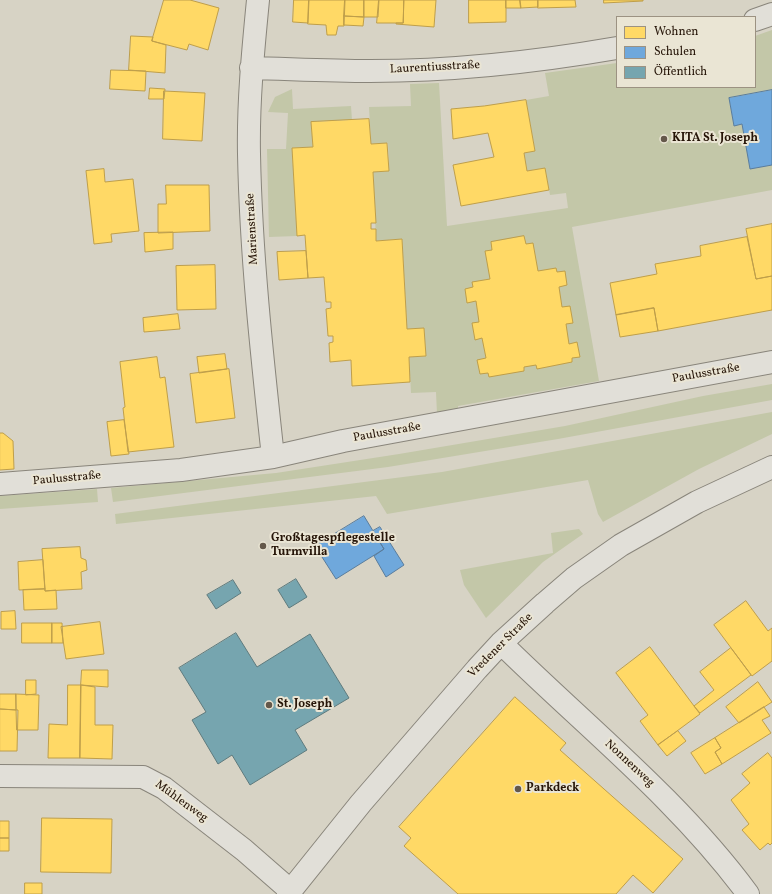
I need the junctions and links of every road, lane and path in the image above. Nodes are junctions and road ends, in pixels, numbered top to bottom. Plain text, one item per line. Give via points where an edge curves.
1 (258, 0) edge
2 (772, 14) edge
3 (756, 20) edge
4 (616, 48) edge
5 (251, 68) junction
6 (772, 362) edge
7 (273, 457) junction
8 (772, 467) edge
9 (0, 484) edge
10 (501, 643) junction
11 (0, 776) edge
12 (289, 892) edge
13 (748, 894) edge

1 - 5 street, Marienstraße
2 - 3 street
4 - 5 street, Laurentiusstraße via 453,68 370,71
5 - 7 street, Marienstraße via 249,154 257,313
6 - 7 street, Paulusstraße via 343,441
7 - 9 street, Paulusstraße via 181,470
8 - 10 street, Vredener Straße via 696,502 621,545 574,578
10 - 12 street, Vredener Straße via 366,798
10 - 13 street, Nonnenweg via 653,786 703,838
11 - 12 street, Mühlenweg via 143,777 164,788 238,845

